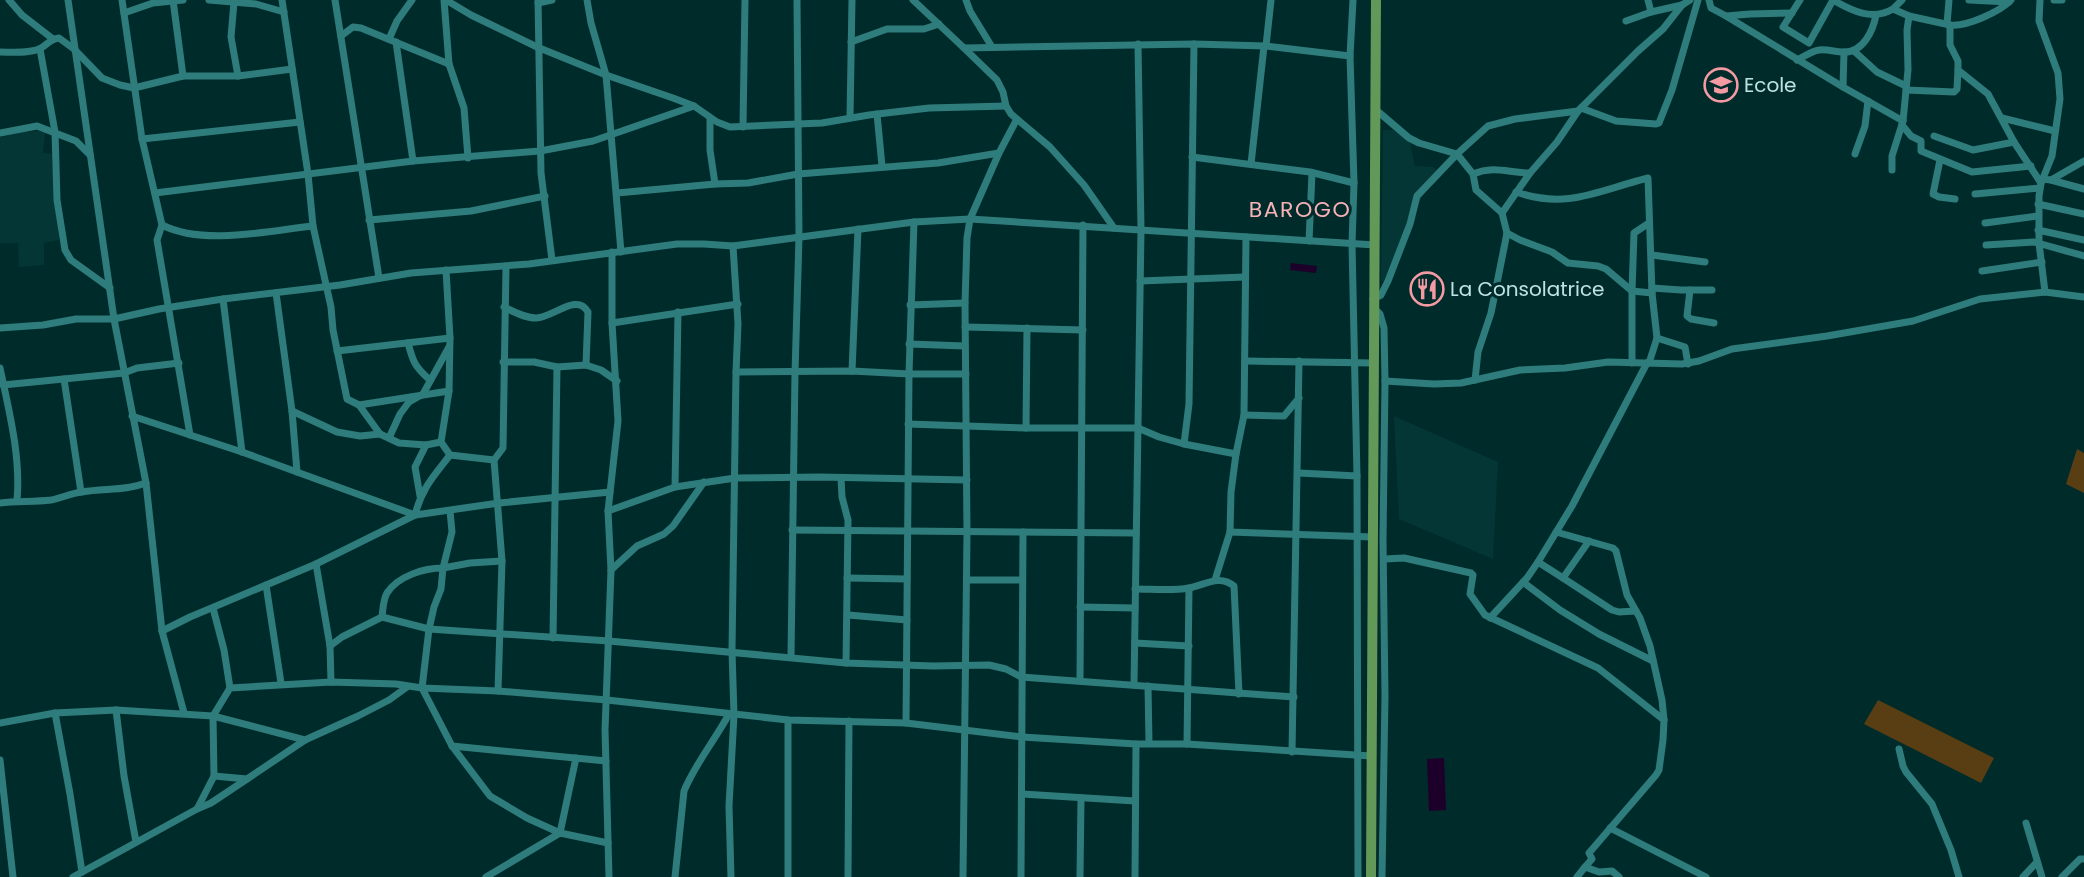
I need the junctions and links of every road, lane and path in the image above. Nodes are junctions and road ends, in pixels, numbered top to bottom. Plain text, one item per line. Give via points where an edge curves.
1 (9, 0) edge
2 (68, 0) edge
3 (122, 0) edge
4 (173, 0) edge
5 (183, 0) edge
6 (209, 0) edge
7 (282, 0) edge
8 (335, 0) edge
9 (412, 0) edge
10 (445, 0) edge
11 (552, 0) edge
12 (587, 0) edge
13 (748, 0) edge
14 (797, 0) edge
15 (852, 0) edge
16 (913, 0) edge
17 (966, 0) edge
18 (1271, 0) edge
19 (1353, 0) edge
20 (1376, 0) edge
21 (1648, 0) edge
22 (1690, 0) edge
23 (1698, 0) edge
24 (1709, 0) edge
25 (1800, 0) edge
26 (1833, 0) edge
27 (1902, 0) edge
28 (1949, 0) edge
29 (1969, 0) edge
30 (2040, 0) edge
31 (2054, 0) edge
32 (2062, 0) edge
33 (235, 1) edge
34 (538, 1) edge
35 (2010, 1) edge
36 (1682, 5) junction
37 (1893, 9) junction
38 (284, 12) junction
39 (1651, 12) junction
40 (124, 13) junction
41 (1792, 13) junction
42 (1876, 15) junction
43 (1726, 16) junction
44 (1909, 16) junction
45 (1626, 21) dead end
46 (939, 24) junction
47 (1948, 25) junction
48 (340, 36) junction
49 (53, 39) junction
50 (392, 41) junction
51 (851, 42) junction
52 (1809, 43) junction
53 (1138, 44) junction
54 (1194, 44) junction
55 (1265, 46) junction
56 (537, 47) junction
57 (992, 47) junction
58 (964, 48) junction
59 (40, 49) junction
60 (74, 49) junction
61 (1820, 50) junction
62 (1854, 51) junction
63 (0, 52) edge
64 (1844, 52) junction
65 (1350, 56) junction
66 (1797, 60) junction
67 (449, 64) junction
68 (292, 69) junction
69 (1958, 70) junction
70 (238, 75) junction
71 (606, 75) junction
72 (183, 76) junction
73 (1843, 87) junction
74 (134, 88) junction
75 (1906, 88) junction
76 (1868, 101) junction
77 (694, 106) junction
78 (1006, 106) junction
79 (1580, 109) junction
80 (1375, 110) junction
81 (877, 114) junction
82 (710, 118) junction
83 (850, 118) junction
84 (2002, 118) junction
85 (1017, 119) junction
86 (300, 122) junction
87 (797, 123) junction
88 (1902, 123) junction
89 (743, 127) junction
90 (2055, 131) junction
91 (55, 132) junction
92 (0, 133) edge
93 (610, 136) junction
94 (1934, 136) dead end
95 (142, 139) junction
96 (2014, 142) junction
97 (540, 151) junction
98 (999, 153) junction
99 (1457, 154) junction
100 (1855, 154) dead end
101 (92, 156) junction
102 (1192, 157) junction
103 (468, 158) junction
104 (1940, 160) junction
105 (413, 161) junction
106 (2083, 162) edge
107 (1251, 164) junction
108 (882, 166) junction
109 (2031, 166) junction
110 (363, 168) junction
111 (1892, 170) dead end
112 (1312, 173) junction
113 (1530, 173) junction
114 (308, 174) junction
115 (798, 174) junction
116 (1473, 174) junction
117 (2044, 182) junction
118 (1354, 183) junction
119 (715, 184) junction
120 (2084, 189) edge
121 (1516, 192) junction
122 (154, 193) junction
123 (617, 193) junction
124 (1975, 194) dead end
125 (545, 196) junction
126 (1954, 199) dead end
127 (2038, 204) junction
128 (1502, 213) junction
129 (2084, 214) edge
130 (2038, 216) junction
131 (970, 219) junction
132 (369, 220) junction
133 (914, 222) junction
134 (1985, 222) dead end
135 (1649, 223) junction
136 (162, 225) junction
137 (1083, 225) junction
138 (313, 226) junction
139 (1114, 228) junction
140 (858, 229) junction
141 (1141, 230) junction
142 (2038, 230) junction
143 (1507, 232) junction
144 (1192, 233) junction
145 (799, 237) junction
146 (1246, 237) junction
147 (2084, 240) edge
148 (1309, 241) junction
149 (2039, 243) junction
150 (1352, 244) junction
151 (1375, 245) junction
152 (1986, 245) dead end
153 (733, 246) junction
154 (612, 252) junction
155 (621, 252) junction
156 (1652, 255) junction
157 (2084, 256) edge
158 (552, 260) junction
159 (1705, 262) dead end
160 (2042, 262) junction
161 (506, 266) junction
162 (446, 270) junction
163 (1982, 271) dead end
164 (1245, 277) junction
165 (379, 278) junction
166 (1190, 278) junction
167 (1140, 281) junction
168 (326, 287) junction
169 (110, 288) junction
170 (1652, 290) junction
171 (1690, 290) junction
172 (1712, 290) dead end
173 (1632, 291) junction
174 (2045, 292) junction
175 (276, 293) junction
176 (2084, 297) edge
177 (223, 299) junction
178 (964, 303) junction
179 (738, 304) junction
180 (1374, 304) junction
181 (910, 305) junction
182 (169, 307) junction
183 (504, 307) junction
184 (678, 312) junction
185 (114, 319) junction
186 (612, 323) junction
187 (1714, 323) dead end
188 (965, 327) junction
189 (0, 328) edge
190 (1027, 328) junction
191 (1083, 330) junction
192 (1657, 338) junction
193 (450, 341) junction
194 (408, 343) junction
195 (909, 344) junction
196 (965, 346) junction
197 (337, 351) junction
198 (1246, 361) junction
199 (1299, 361) junction
200 (503, 362) junction
201 (1356, 362) junction
202 (179, 363) junction
203 (1374, 363) junction
204 (1632, 363) junction
205 (1648, 363) junction
206 (1688, 364) junction
207 (586, 365) junction
208 (557, 367) junction
209 (0, 369) edge
210 (852, 371) junction
211 (736, 372) junction
212 (124, 373) junction
213 (795, 373) junction
214 (909, 374) junction
215 (966, 374) junction
216 (64, 379) junction
217 (430, 380) junction
218 (1475, 380) junction
219 (617, 381) junction
220 (1385, 381) junction
221 (3, 385) junction
222 (449, 391) junction
223 (423, 394) junction
224 (1299, 398) junction
225 (359, 405) junction
226 (292, 411) junction
227 (132, 416) junction
228 (1244, 416) junction
229 (908, 424) junction
230 (967, 427) junction
231 (1138, 428) junction
232 (1026, 429) junction
233 (1082, 429) junction
234 (380, 434) junction
235 (190, 435) junction
236 (389, 438) junction
237 (441, 442) junction
238 (1184, 444) junction
239 (426, 445) junction
240 (242, 452) junction
241 (1236, 454) junction
242 (450, 455) junction
243 (494, 460) junction
244 (297, 472) junction
245 (1299, 473) junction
246 (1357, 476) junction
247 (793, 477) junction
248 (735, 478) junction
249 (841, 478) junction
250 (908, 479) junction
251 (967, 480) junction
252 (704, 482) junction
253 (146, 483) junction
254 (675, 487) junction
255 (81, 492) junction
256 (610, 492) junction
257 (420, 496) junction
258 (555, 497) junction
259 (17, 501) junction
260 (0, 503) edge
261 (499, 503) junction
262 (608, 510) junction
263 (450, 511) junction
264 (415, 515) junction
265 (792, 530) junction
266 (848, 531) junction
267 (907, 532) junction
268 (1023, 532) junction
269 (1230, 532) junction
270 (1556, 532) junction
271 (968, 533) junction
272 (1081, 533) junction
273 (1136, 533) junction
274 (1296, 536) junction
275 (1373, 537) junction
276 (1356, 538) junction
277 (1589, 541) junction
278 (1385, 559) junction
279 (502, 561) junction
280 (1538, 562) junction
281 (316, 564) junction
282 (443, 568) junction
283 (610, 570) junction
284 (847, 578) junction
285 (1563, 578) junction
286 (907, 579) junction
287 (967, 580) junction
288 (1022, 580) junction
289 (1215, 580) junction
290 (1523, 582) junction
291 (266, 585) junction
292 (1189, 588) junction
293 (1135, 589) junction
294 (1080, 607) junction
295 (213, 608) junction
296 (1135, 608) junction
297 (1635, 611) junction
298 (848, 615) junction
299 (382, 617) junction
300 (1490, 618) junction
301 (907, 620) junction
302 (429, 629) junction
303 (162, 631) junction
304 (501, 634) junction
305 (553, 638) junction
306 (609, 641) junction
307 (1135, 643) junction
308 (330, 646) junction
309 (1189, 646) junction
310 (732, 651) junction
311 (791, 657) junction
312 (1653, 661) junction
313 (846, 663) junction
314 (906, 665) junction
315 (965, 665) junction
316 (1021, 677) junction
317 (1080, 681) junction
318 (331, 682) junction
319 (281, 683) junction
320 (1134, 685) junction
321 (407, 687) junction
322 (1148, 687) junction
323 (230, 688) junction
324 (422, 688) junction
325 (1188, 690) junction
326 (498, 691) junction
327 (1239, 694) junction
328 (1294, 697) junction
329 (607, 700) junction
330 (116, 710) junction
331 (55, 713) junction
332 (184, 713) junction
333 (732, 715) junction
334 (213, 716) junction
335 (788, 720) junction
336 (849, 720) junction
337 (1664, 720) junction
338 (0, 723) edge
339 (906, 723) junction
340 (965, 730) junction
341 (1022, 737) junction
342 (305, 740) junction
343 (1149, 743) junction
344 (1136, 744) junction
345 (1187, 744) junction
346 (452, 746) junction
347 (1899, 749) dead end
348 (1292, 752) junction
349 (1358, 755) junction
350 (1371, 756) junction
351 (576, 758) junction
352 (0, 760) edge
353 (606, 761) junction
354 (214, 776) junction
355 (1, 778) edge
356 (248, 779) junction
357 (1022, 794) junction
358 (1081, 798) junction
359 (1135, 801) junction
360 (197, 808) junction
361 (2026, 823) dead end
362 (1610, 828) junction
363 (560, 833) junction
364 (136, 842) junction
365 (608, 843) junction
366 (2084, 859) edge
367 (2037, 862) junction
368 (1585, 867) junction
369 (82, 872) junction
370 (13, 877) edge
371 (73, 877) edge
372 (486, 877) edge
373 (609, 877) edge
374 (675, 877) edge
375 (731, 877) edge
376 (788, 877) edge
377 (848, 877) edge
378 (963, 877) edge
379 (1022, 877) edge
380 (1080, 877) edge
381 (1135, 877) edge
382 (1358, 877) edge
383 (1371, 877) edge
384 (1382, 877) edge
385 (1577, 877) edge
386 (1619, 877) edge
387 (1706, 877) edge
388 (1959, 877) edge
389 (2023, 877) edge
390 (2042, 877) edge
391 (2062, 877) edge

1 - 49 street
2 - 60 street
3 - 40 street
4 - 5 street
4 - 40 street
4 - 72 street
6 - 33 street
7 - 38 street
8 - 48 street
9 - 50 street via 397,21
10 - 56 street
10 - 67 street
11 - 34 street
12 - 71 street
13 - 89 street
14 - 87 street
15 - 51 street
16 - 46 street
17 - 57 street
18 - 55 street
19 - 65 street
20 - 80 highway
21 - 39 street
22 - 36 street
23 - 79 street via 1659,123 1616,122
24 - 43 street via 1711,8
25 - 41 street
26 - 42 street via 1858,13
26 - 52 street
27 - 37 street
28 - 47 street
29 - 35 street
30 - 90 street via 2041,31 2059,82
31 - 32 street
33 - 38 street
33 - 70 street via 231,37
34 - 56 street
35 - 47 street via 1988,15 1957,26
36 - 39 street
36 - 79 street via 1663,29
37 - 42 street
37 - 44 street
38 - 68 street
39 - 45 street
40 - 74 street
41 - 43 street
41 - 52 street via 1783,27
42 - 62 street via 1864,43
43 - 66 street
44 - 47 street
44 - 75 street
46 - 51 street via 924,29 887,29
46 - 58 street
47 - 69 street
48 - 50 street via 355,27
48 - 110 street
49 - 59 street
49 - 60 street via 59,38
50 - 67 street
50 - 105 street
51 - 83 street
52 - 61 street
53 - 54 street
53 - 57 street
53 - 141 street
54 - 55 street
54 - 102 street
55 - 65 street
55 - 107 street
56 - 71 street
56 - 97 street
57 - 58 street
58 - 78 street via 997,80
59 - 63 street
59 - 91 street
60 - 74 street via 102,78
60 - 101 street
61 - 64 street
61 - 66 street
62 - 64 street
62 - 75 street via 1877,72
64 - 73 street
65 - 118 street
66 - 73 street
67 - 103 street via 464,108
68 - 70 street
68 - 86 street
69 - 75 street via 1954,92
69 - 84 street via 1985,91
70 - 72 street
71 - 77 street
71 - 93 street
72 - 74 street
73 - 76 street
74 - 95 street
75 - 88 street
76 - 88 street
76 - 100 street via 1865,126
77 - 82 street
77 - 93 street
78 - 81 street
78 - 85 street
79 - 99 street via 1488,126
79 - 113 street
80 - 99 street via 1409,138
80 - 151 highway
81 - 83 street
81 - 108 street
82 - 89 street via 730,127
82 - 119 street
83 - 87 street
84 - 90 street
84 - 96 street
85 - 98 street
85 - 139 street via 1042,139 1084,184
86 - 95 street
86 - 114 street
87 - 89 street
87 - 115 street
88 - 104 street via 1911,136 1921,141 1921,152
88 - 111 street
90 - 117 street
91 - 92 street via 37,126
91 - 101 street via 76,141
91 - 169 street via 57,200 65,250 70,260
93 - 97 street
93 - 123 street
94 - 96 street via 1972,150
95 - 122 street
96 - 109 street
97 - 103 street
97 - 125 street
98 - 108 street via 938,163
98 - 131 street
99 - 116 street
99 - 180 street via 1417,196 1388,281
101 - 169 street
102 - 107 street
102 - 144 street
103 - 105 street
104 - 109 street via 1976,173
104 - 126 street via 1933,194
105 - 110 street
106 - 117 street
107 - 112 street
108 - 115 street
109 - 117 street
110 - 114 street
110 - 132 street
112 - 118 street
112 - 148 street
113 - 116 street via 1493,168
113 - 121 street
114 - 122 street
114 - 138 street
115 - 119 street
115 - 145 street
116 - 128 street via 1476,190
117 - 120 street
117 - 124 street
117 - 127 street
118 - 150 street
119 - 123 street
121 - 128 street
121 - 135 street via 1539,199 1576,198 1648,178
122 - 136 street
123 - 155 street
125 - 132 street via 471,212
125 - 158 street
127 - 129 street
127 - 130 street
128 - 143 street
130 - 134 street
130 - 142 street
131 - 133 street
131 - 137 street
131 - 178 street
132 - 165 street
133 - 140 street
133 - 181 street
135 - 156 street
135 - 173 street via 1634,233
136 - 138 street via 213,237
136 - 182 street via 157,240
137 - 139 street
137 - 191 street
138 - 168 street
139 - 141 street
140 - 145 street
140 - 210 street
141 - 144 street
141 - 167 street
142 - 147 street
142 - 149 street
143 - 173 street via 1568,263 1606,269
143 - 218 street
144 - 146 street
144 - 166 street
145 - 153 street
145 - 213 street
146 - 148 street
146 - 164 street
148 - 150 street
149 - 152 street
149 - 157 street
149 - 160 street
150 - 151 street
150 - 201 street
151 - 180 highway
153 - 155 street via 678,244
153 - 179 street
154 - 155 street
154 - 158 street
154 - 186 street
156 - 159 street
156 - 170 street
158 - 161 street
160 - 163 street
160 - 174 street
161 - 162 street
161 - 183 street
162 - 165 street
162 - 193 street
164 - 166 street
164 - 198 street
165 - 168 street
166 - 167 street
166 - 238 street via 1189,404
167 - 231 street
168 - 175 street
168 - 197 street
169 - 185 street
170 - 171 street
170 - 173 street
170 - 192 street
171 - 172 street
171 - 187 street via 1686,316
173 - 204 street
174 - 176 street
174 - 206 street via 1980,299 1913,321 1732,349
175 - 177 street
175 - 226 street
177 - 182 street
177 - 240 street
178 - 181 street
178 - 188 street
179 - 184 street
179 - 211 street
180 - 203 highway
180 - 220 street via 1384,328
181 - 195 street
182 - 185 street
182 - 202 street
183 - 200 street
183 - 207 street via 537,318 569,306 585,306
184 - 186 street
184 - 254 street
185 - 189 street
185 - 212 street
186 - 219 street
188 - 190 street
188 - 196 street
190 - 191 street
190 - 232 street
191 - 233 street
192 - 205 street
192 - 206 street via 1685,347
193 - 194 street
193 - 217 street
193 - 222 street
194 - 197 street
194 - 217 street via 417,370
195 - 196 street
195 - 214 street
196 - 215 street
197 - 225 street via 347,399
198 - 199 street
198 - 228 street
199 - 201 street
199 - 224 street
200 - 208 street
200 - 243 street via 503,448
201 - 203 street
201 - 246 street
202 - 212 street
202 - 235 street
203 - 275 highway
204 - 205 street
204 - 218 street via 1520,370
205 - 206 street
205 - 270 street
207 - 208 street
207 - 219 street
208 - 258 street
209 - 221 street
210 - 213 street
210 - 214 street
211 - 213 street
211 - 248 street
212 - 216 street
212 - 227 street
213 - 247 street
214 - 215 street
214 - 229 street
215 - 230 street
216 - 221 street
216 - 255 street
217 - 223 street
218 - 220 street via 1461,384
219 - 256 street via 618,436
220 - 278 street
221 - 259 street via 16,454
222 - 223 street
222 - 237 street
223 - 225 street
223 - 236 street via 409,402
224 - 228 street via 1284,416
224 - 245 street
225 - 234 street
226 - 234 street via 337,432
226 - 244 street
227 - 235 street
227 - 253 street
228 - 241 street
229 - 230 street
229 - 250 street
230 - 232 street
230 - 251 street
231 - 233 street
231 - 238 street
231 - 273 street
232 - 233 street
233 - 272 street
234 - 236 street
235 - 240 street
236 - 239 street via 399,443
237 - 239 street
237 - 242 street
238 - 241 street
239 - 257 street via 415,467
240 - 244 street
241 - 269 street
242 - 243 street
242 - 257 street
243 - 261 street
244 - 264 street
245 - 246 street
245 - 274 street
246 - 276 street
247 - 248 street
247 - 249 street
247 - 265 street
248 - 252 street
248 - 310 street
249 - 250 street
249 - 266 street
250 - 251 street
250 - 267 street
251 - 271 street
252 - 254 street
252 - 283 street via 664,534 637,546
253 - 255 street via 133,488
253 - 303 street
254 - 262 street
255 - 259 street via 50,500
256 - 258 street
256 - 262 street
257 - 264 street
258 - 261 street
258 - 305 street
259 - 260 street
261 - 263 street
261 - 279 street
262 - 283 street
263 - 264 street
263 - 282 street via 452,532
264 - 281 street
265 - 266 street
265 - 311 street
266 - 267 street
266 - 284 street
267 - 271 street
267 - 286 street
268 - 271 street
268 - 272 street
268 - 288 street
269 - 274 street
269 - 289 street
270 - 277 street
270 - 280 street
271 - 287 street
272 - 273 street
272 - 294 street
273 - 293 street
274 - 276 street
274 - 328 street
275 - 276 street
275 - 350 highway
276 - 349 street
277 - 285 street
277 - 297 street via 1616,551
278 - 300 street via 1404,558 1468,571 1473,575 1470,594
278 - 384 street
279 - 282 street
279 - 304 street
280 - 285 street
280 - 290 street
281 - 291 street
281 - 308 street
282 - 299 street via 429,568 396,583 385,599
282 - 302 street
283 - 306 street
284 - 286 street
284 - 298 street
285 - 297 street via 1612,610
286 - 301 street
287 - 288 street
287 - 315 street
288 - 316 street
289 - 292 street
289 - 327 street via 1232,583 1236,589
290 - 300 street
290 - 312 street via 1589,628
291 - 295 street
291 - 319 street
292 - 293 street
292 - 309 street
293 - 296 street
294 - 296 street
294 - 317 street
295 - 303 street
295 - 323 street
296 - 307 street
297 - 312 street
298 - 301 street
298 - 313 street
299 - 302 street
299 - 308 street
300 - 337 street via 1598,668
301 - 314 street
302 - 304 street
302 - 324 street
303 - 332 street
304 - 305 street
304 - 326 street
305 - 306 street
306 - 310 street
306 - 329 street
307 - 309 street
307 - 320 street
308 - 318 street
309 - 325 street
310 - 311 street
310 - 333 street
311 - 313 street
312 - 337 street
313 - 314 street
314 - 315 street
314 - 339 street
315 - 316 street via 989,665
315 - 340 street
316 - 317 street
316 - 341 street
317 - 320 street
318 - 319 street
318 - 321 street
319 - 323 street
320 - 322 street
321 - 324 street
321 - 342 street via 389,700
322 - 325 street
322 - 343 street
323 - 334 street
324 - 326 street
324 - 346 street
325 - 327 street
325 - 345 street
326 - 329 street
327 - 328 street
328 - 348 street
329 - 333 street
329 - 353 street
330 - 331 street
330 - 332 street
330 - 364 street
331 - 338 street
331 - 369 street
332 - 334 street
333 - 335 street
333 - 374 street via 684,791
333 - 375 street
334 - 342 street
334 - 354 street
335 - 336 street
335 - 376 street
336 - 339 street
336 - 377 street
337 - 362 street via 1659,770
339 - 340 street
340 - 341 street
340 - 378 street
341 - 344 street
341 - 357 street
342 - 356 street
343 - 344 street
343 - 345 street
344 - 359 street
345 - 348 street
346 - 351 street
346 - 363 street via 490,796
347 - 388 street via 1906,772 1932,804
348 - 349 street
349 - 350 street
349 - 382 street
350 - 383 highway
351 - 353 street
351 - 363 street
352 - 355 street
353 - 365 street
354 - 356 street
354 - 360 street
355 - 370 street
356 - 360 street
357 - 358 street
357 - 379 street
358 - 359 street
358 - 380 street
359 - 381 street
360 - 364 street
361 - 367 street
362 - 368 street via 1589,853 1592,859
362 - 387 street
363 - 365 street
363 - 372 street
364 - 369 street
365 - 373 street
366 - 391 street
367 - 389 street
367 - 390 street
368 - 385 street
368 - 386 street via 1612,871
369 - 371 street

